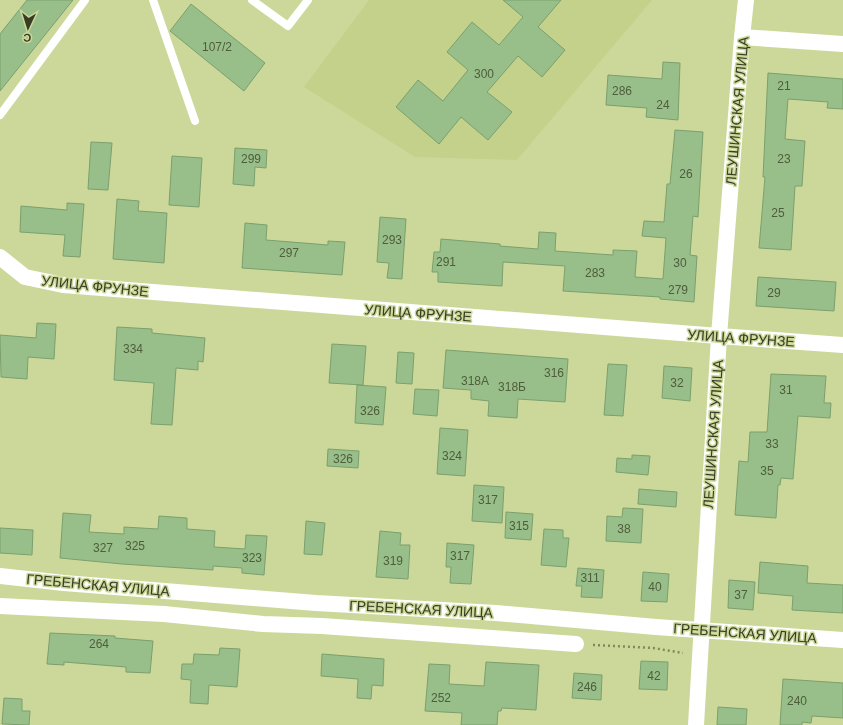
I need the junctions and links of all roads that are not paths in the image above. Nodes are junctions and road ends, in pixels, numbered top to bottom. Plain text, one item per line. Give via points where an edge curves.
1 (86, 0) edge
2 (153, 0) edge
3 (252, 0) edge
4 (308, 0) edge
5 (746, 0) edge
6 (742, 37) junction
7 (843, 44) edge
8 (0, 115) edge
9 (195, 121) dead end
10 (0, 257) edge
11 (719, 336) junction
12 (843, 344) edge
13 (0, 576) edge
14 (0, 606) edge
15 (701, 630) junction
16 (843, 640) edge
17 (576, 644) road end
18 (696, 725) edge

1 - 8 lane
2 - 9 lane
3 - 4 lane via 288,26
5 - 6 street, ЛЕУШИНСКАЯ УЛИЦА
6 - 7 street
6 - 11 street, ЛЕУШИНСКАЯ УЛИЦА
10 - 11 street, УЛИЦА ФРУНЗЕ via 25,277 63,285
11 - 12 street, УЛИЦА ФРУНЗЕ
11 - 15 street, ЛЕУШИНСКАЯ УЛИЦА
13 - 15 street, ГРЕБЕНСКАЯ УЛИЦА via 316,603 496,613
14 - 17 street, ГРЕБЕНСКАЯ УЛИЦА via 164,614 263,624
15 - 16 street, ГРЕБЕНСКАЯ УЛИЦА
15 - 18 street, ЛЕУШИНСКАЯ УЛИЦА

